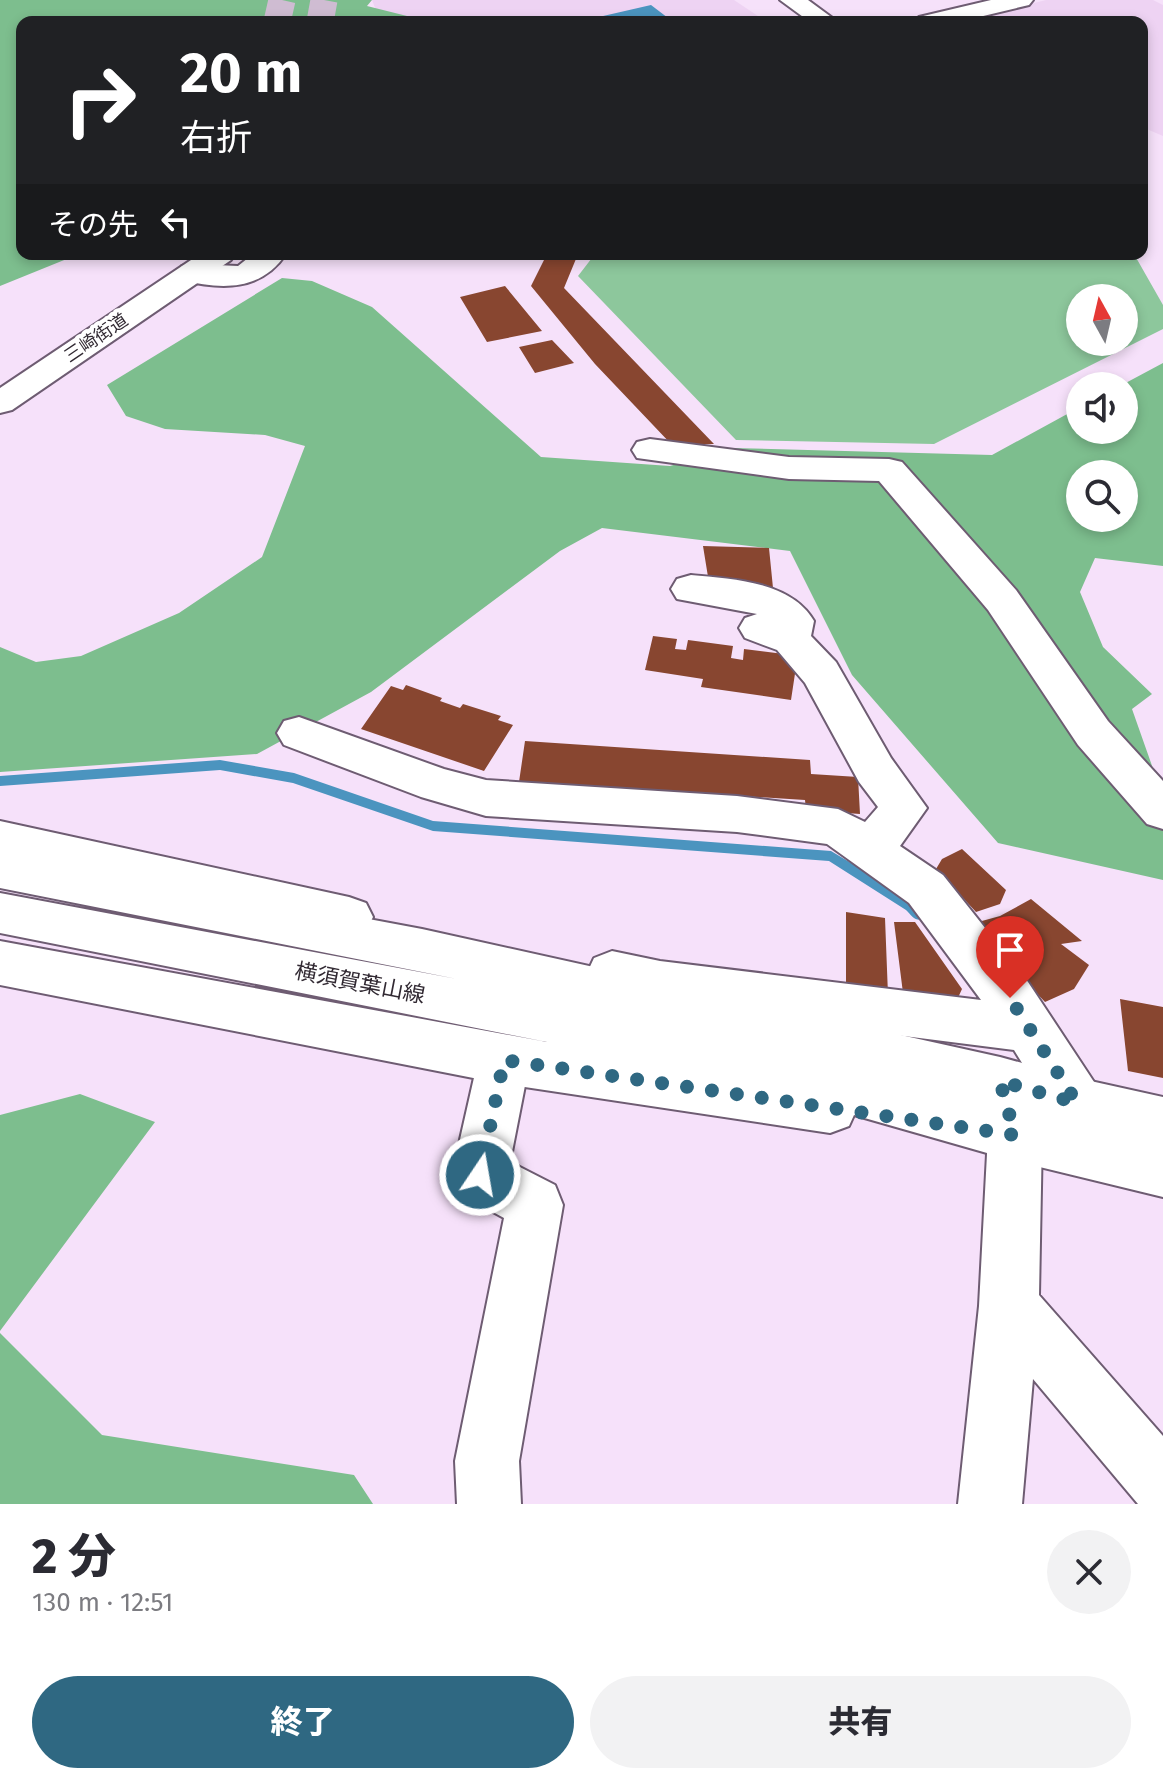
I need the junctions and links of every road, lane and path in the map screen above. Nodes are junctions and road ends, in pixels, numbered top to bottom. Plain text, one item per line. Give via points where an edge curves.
1 (792, 0) edge
2 (1021, 0) edge
3 (817, 16) edge
4 (953, 16) edge
5 (264, 260) edge
6 (200, 264) edge
7 (7, 392) edge
8 (650, 450) dead end
9 (691, 589) dead end
10 (299, 733) dead end
11 (1163, 811) edge
12 (0, 840) edge
13 (870, 849) junction
14 (0, 869) edge
15 (0, 913) edge
16 (0, 963) edge
17 (1026, 1028) junction
18 (720, 1053) junction
19 (504, 1060) junction
20 (1000, 1081) junction
21 (1077, 1103) junction
22 (1163, 1122) edge
23 (1015, 1135) junction
24 (1163, 1170) edge
25 (1009, 1306) junction
26 (1163, 1484) edge
27 (489, 1504) edge
28 (990, 1504) edge

1 - 3 street
2 - 4 street
5 - 6 street via 245,276
6 - 7 street, 三崎街道
8 - 11 street via 789,468 889,470 1002,600 1093,733
9 - 13 street via 778,607 794,621 775,634 821,673 875,770 904,808
10 - 13 street via 486,798 737,814 838,827
12 - 17 street via 660,983
13 - 17 street via 926,889 1010,998
14 - 20 street via 422,950
15 - 18 street, 横須賀葉山線
16 - 19 street
17 - 21 street
18 - 20 street, 横須賀葉山線
18 - 23 street, 横須賀葉山線
19 - 23 street
19 - 27 street via 480,1175 535,1205 487,1461
20 - 21 street, 横須賀葉山線
20 - 23 street
21 - 22 street, 横須賀葉山線
23 - 24 street, 横須賀葉山線
23 - 25 street
25 - 26 street
25 - 28 street

